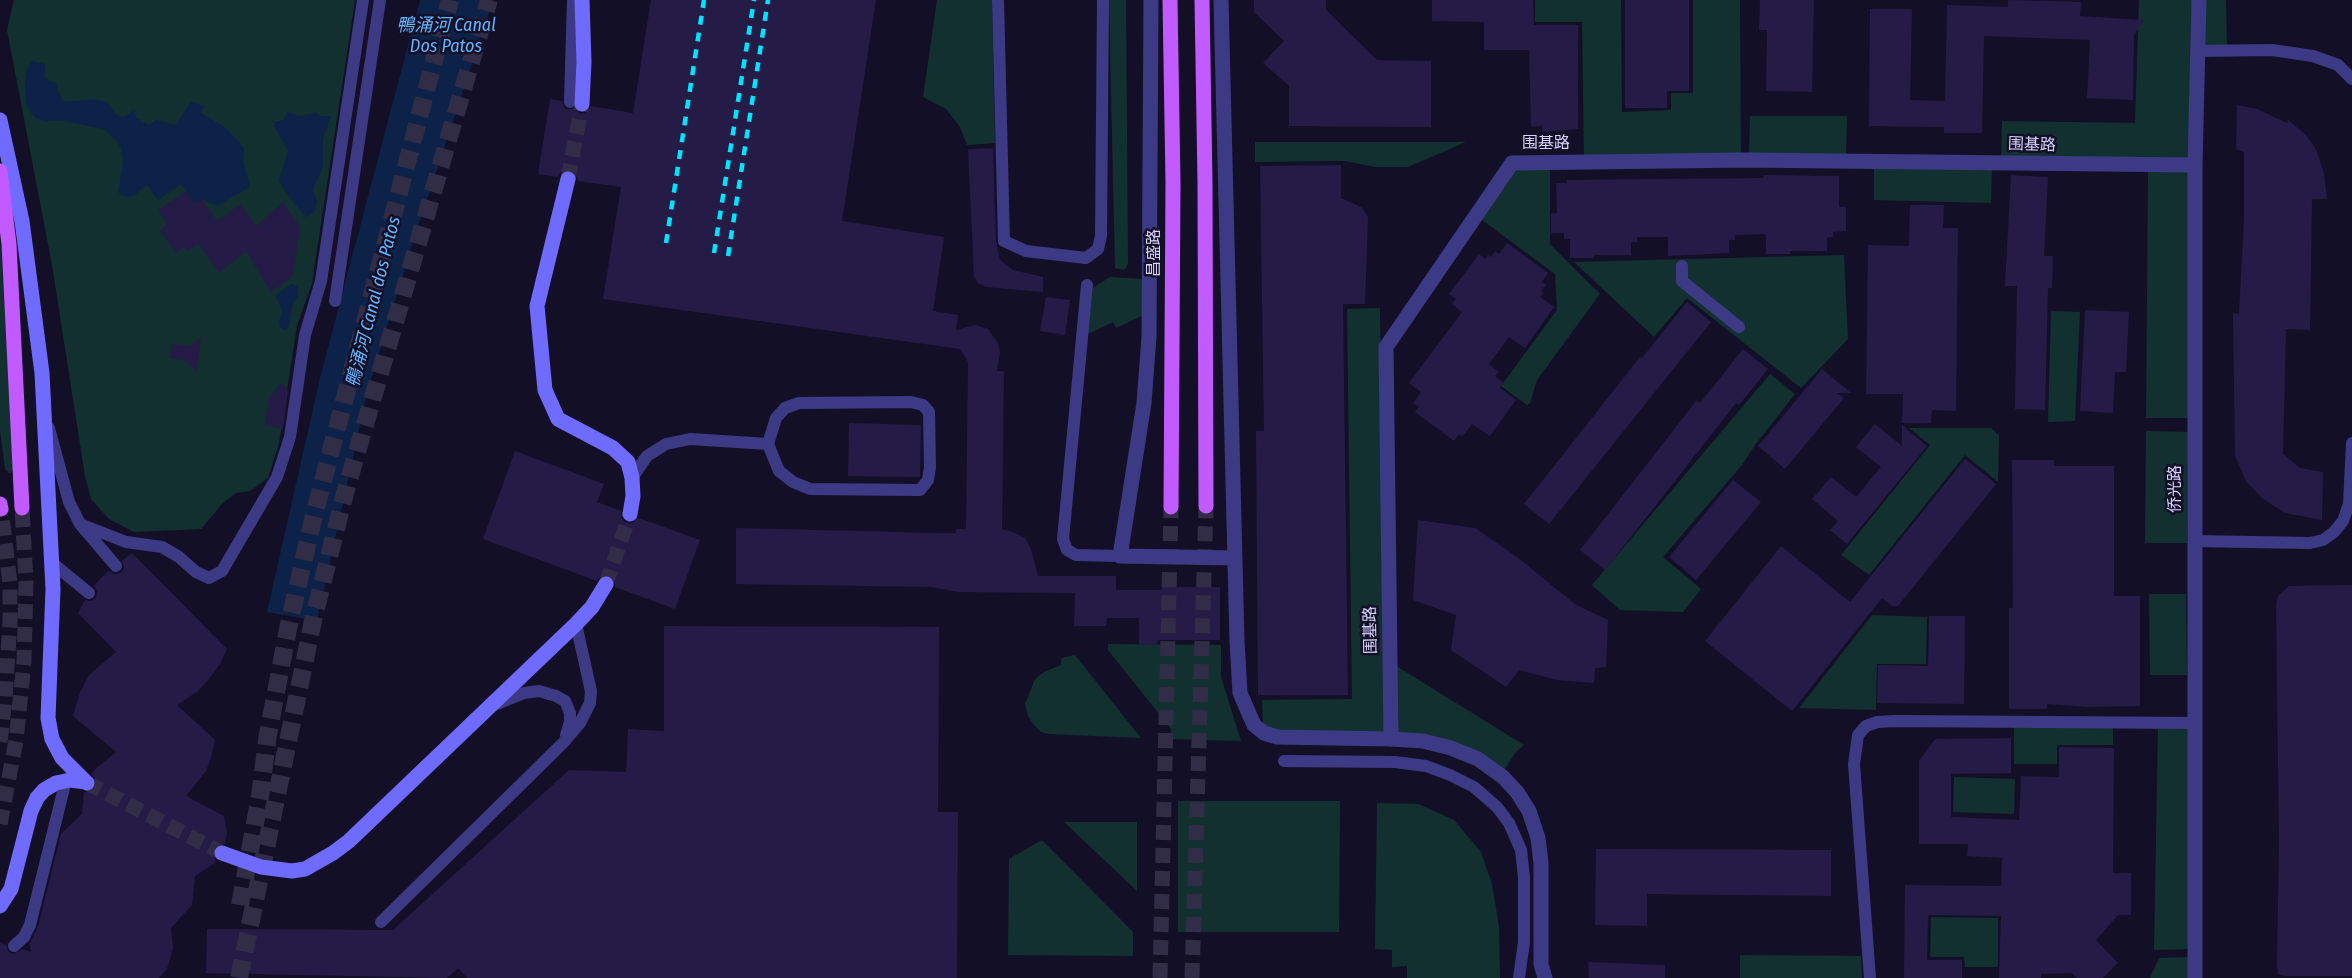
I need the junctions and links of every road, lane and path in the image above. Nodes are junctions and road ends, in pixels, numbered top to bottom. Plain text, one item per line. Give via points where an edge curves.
1 (363, 0) edge
2 (380, 0) edge
3 (573, 0) edge
4 (582, 0) edge
5 (998, 0) edge
6 (1103, 0) edge
7 (1151, 0) edge
8 (1170, 0) edge
9 (1202, 0) edge
10 (1221, 0) edge
11 (2199, 0) edge
12 (2198, 51) junction
13 (2352, 79) edge
14 (576, 103) joint
15 (0, 120) edge
16 (2195, 165) junction
17 (0, 171) edge
18 (568, 179) tunnel mouth
19 (1682, 266) dead end
20 (1088, 285) dead end
21 (335, 301) dead end
22 (1739, 327) dead end
23 (44, 409) junction
24 (2352, 443) edge
25 (768, 444) junction
26 (632, 478) junction
27 (0, 504) edge
28 (1206, 506) tunnel mouth
29 (1171, 507) tunnel mouth
30 (22, 508) tunnel mouth
31 (1, 509) edge
32 (630, 514) tunnel mouth
33 (80, 524) junction
34 (2194, 541) junction
35 (1120, 556) junction
36 (1235, 558) junction
37 (51, 562) junction
38 (116, 566) dead end
39 (606, 584) tunnel mouth
40 (89, 593) dead end
41 (576, 624) junction
42 (487, 709) junction
43 (2194, 723) junction
44 (1391, 739) junction
45 (564, 742) junction
46 (1284, 761) dead end
47 (66, 780) junction
48 (222, 853) tunnel mouth
49 (0, 906) edge
50 (381, 922) dead end
51 (14, 946) dead end
52 (1543, 971) edge
53 (1519, 978) edge
54 (1870, 978) edge
55 (2195, 978) edge

1 - 33 lane via 321,281 305,335 290,437 277,477 222,571 209,578 162,547 126,542
2 - 21 lane
3 - 14 lane
4 - 14 main road via 584,62
5 - 6 lane via 1004,241 1026,251 1086,258 1098,249 1101,236
7 - 35 street via 1149,337 1144,403
8 - 29 main road, 昌盛路
9 - 28 main road
10 - 36 street
11 - 12 street, 侨光路
12 - 13 lane via 2272,50 2313,56 2338,65
12 - 16 street, 侨光路
15 - 23 main road via 22,221
16 - 34 street, 侨光路
16 - 44 street, 围基路 via 1744,160 1512,163 1386,347
17 - 30 main road via 9,244
18 - 26 main road via 537,306 545,390 558,419 613,448 628,462
19 - 22 lane via 1682,281
20 - 35 lane via 1064,539 1067,550 1076,555
23 - 33 lane via 69,502
23 - 37 main road
24 - 34 lane via 2349,504 2343,520 2323,540
25 - 25 lane via 779,471 810,489 920,490 930,466 929,412 923,405 911,402 799,403 785,408 776,418
25 - 26 lane via 690,439 666,444 647,456
26 - 32 main road
27 - 31 main road
33 - 38 lane
34 - 43 street, 侨光路
35 - 36 street
36 - 44 street via 1240,693 1254,725 1264,733 1291,739
37 - 40 lane
37 - 47 main road via 49,725 62,758 87,783
39 - 41 main road
41 - 42 main road
41 - 45 lane via 591,697 586,714
42 - 45 lane via 524,693 539,691 556,696 565,701 570,713
42 - 48 main road via 349,841 320,862 305,869 277,870
43 - 54 lane via 1894,721 1866,726 1858,735 1854,764
43 - 55 street, 侨光路
44 - 52 street via 1423,741 1478,759 1517,792 1538,838
45 - 50 lane
46 - 53 lane via 1426,766 1474,787 1497,807 1509,822 1521,850 1524,942
47 - 49 main road via 50,786 35,801 10,892
47 - 51 lane via 30,925

